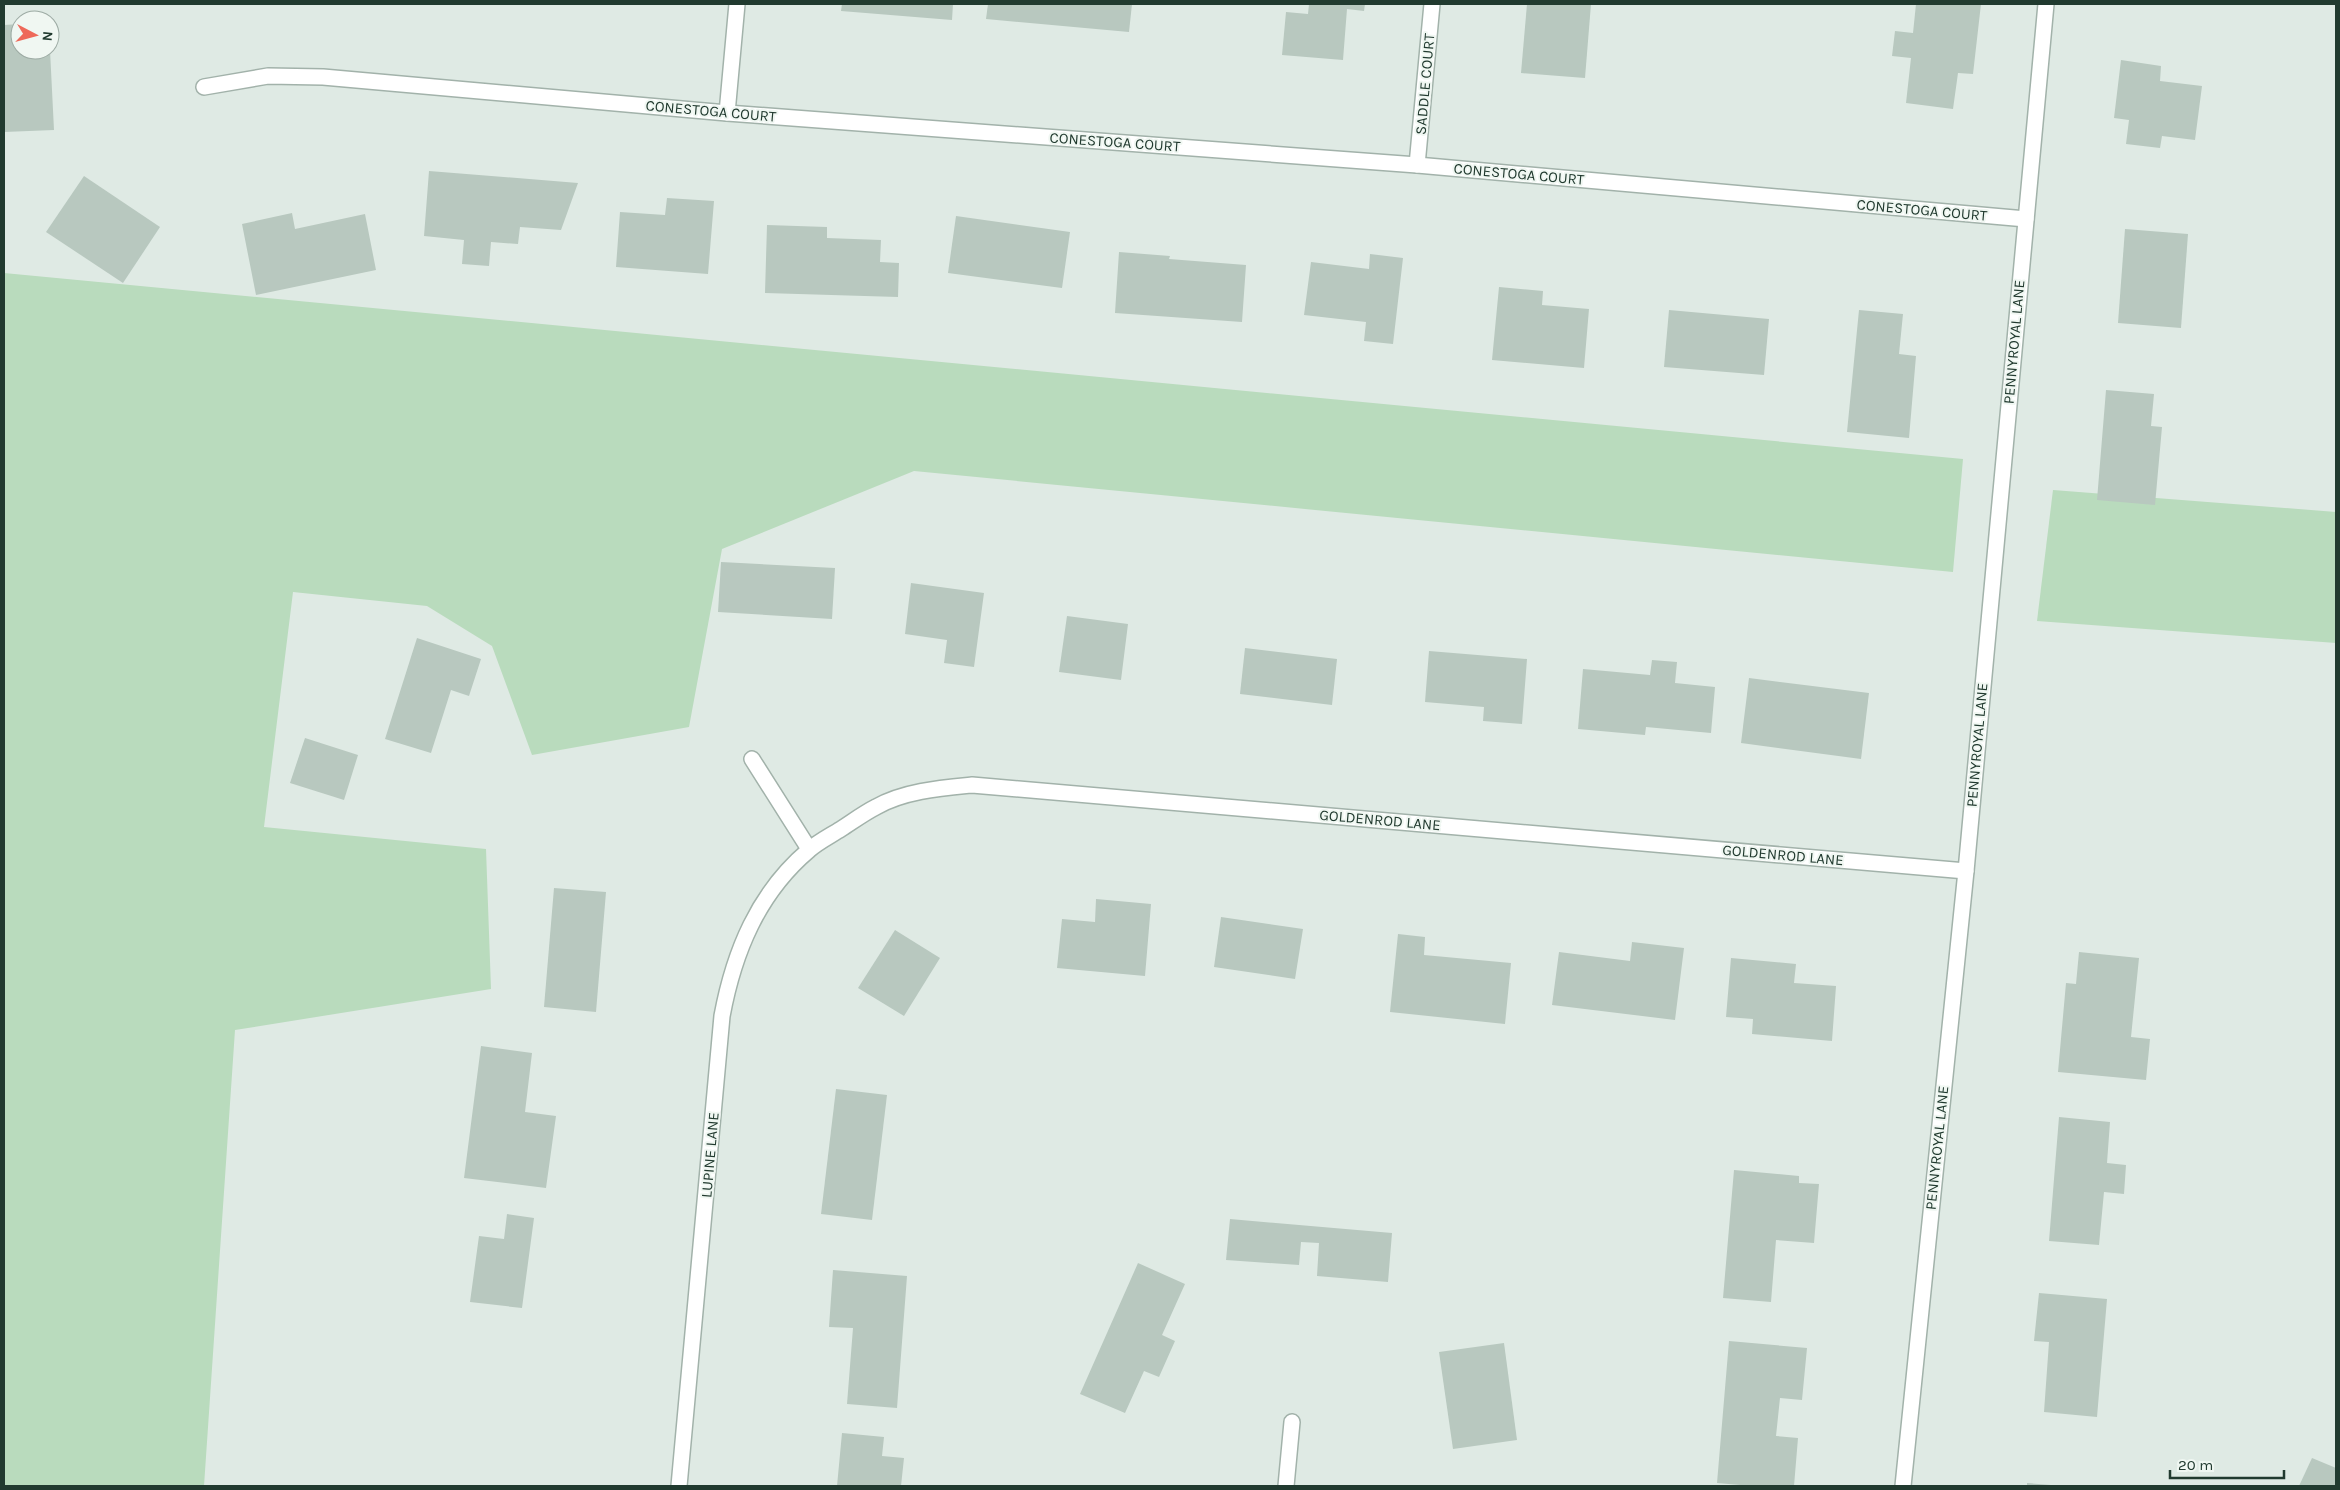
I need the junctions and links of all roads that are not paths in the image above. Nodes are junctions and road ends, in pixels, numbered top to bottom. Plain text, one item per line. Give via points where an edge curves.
1 (737, 4) edge
2 (1432, 4) edge
3 (2046, 4) edge
4 (204, 87) dead end
5 (727, 113) junction
6 (1418, 165) junction
7 (2026, 219) junction
8 (752, 759) dead end
9 (809, 849) junction
10 (1966, 870) junction
11 (1292, 1422) dead end
12 (679, 1486) edge
13 (1286, 1486) edge
14 (1903, 1486) edge

1 - 5 street
2 - 6 street, SADDLE COURT
3 - 7 street, PENNYROYAL LANE
4 - 5 street, CONESTOGA COURT via 268,76 323,77
5 - 6 street, CONESTOGA COURT
6 - 7 street, CONESTOGA COURT
7 - 10 street, PENNYROYAL LANE
8 - 9 street
9 - 10 street, GOLDENROD LANE via 877,806 941,788 972,785
9 - 12 street, LUPINE LANE via 783,875 759,908 743,939 728,982 722,1016
10 - 14 street, PENNYROYAL LANE
11 - 13 street

